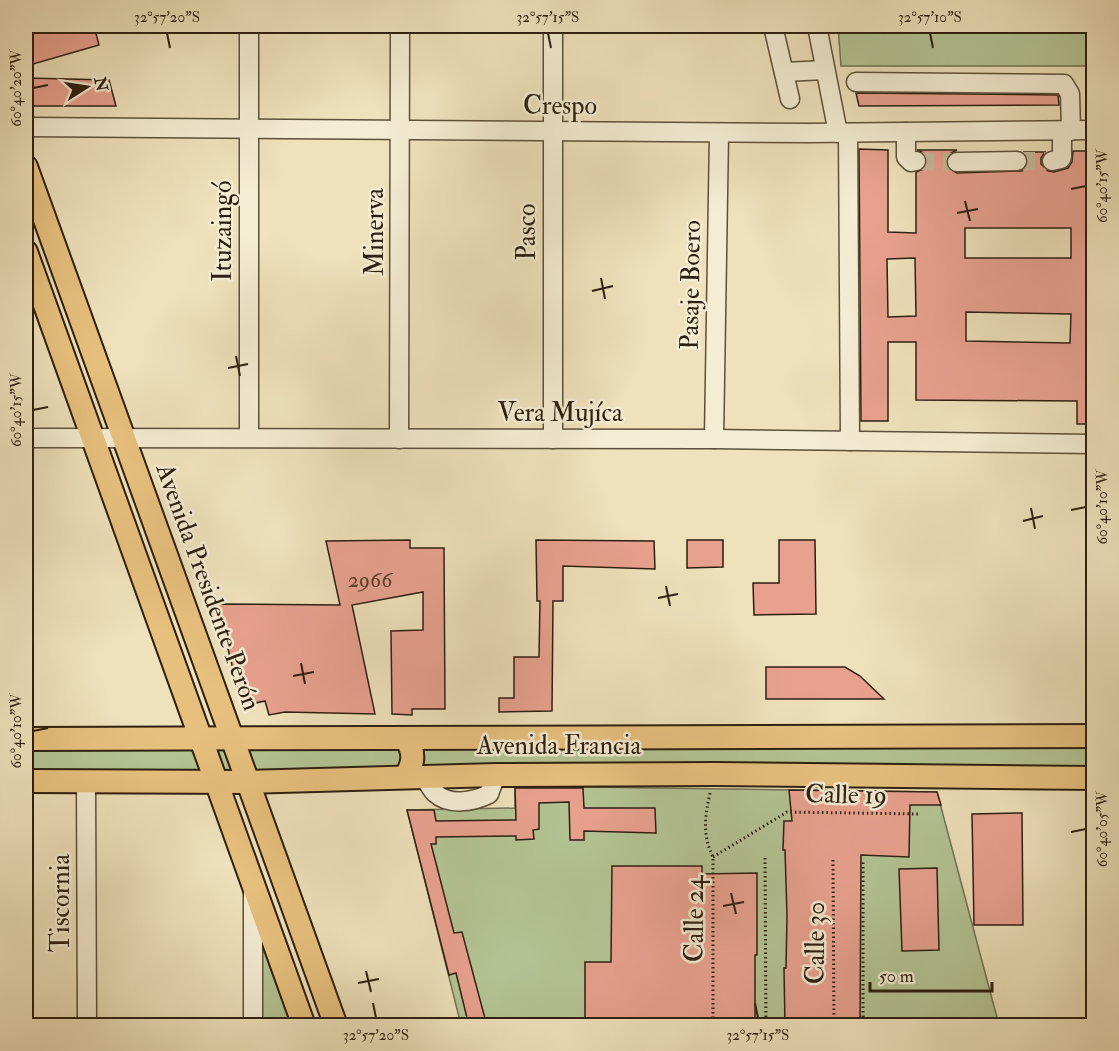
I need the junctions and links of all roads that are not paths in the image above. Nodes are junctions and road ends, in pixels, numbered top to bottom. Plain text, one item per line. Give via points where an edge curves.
1 (249, 26) edge
2 (400, 26) edge
3 (553, 26) edge
4 (773, 26) edge
5 (817, 26) edge
6 (825, 70) junction
7 (784, 72) junction
8 (856, 82) dead end
9 (790, 99) dead end
10 (26, 127) edge
11 (249, 129) junction
12 (400, 130) junction
13 (1094, 130) edge
14 (553, 131) junction
15 (1066, 131) junction
16 (906, 132) junction
17 (719, 133) junction
18 (843, 133) junction
19 (916, 161) dead end
20 (1017, 161) tunnel mouth
21 (1052, 161) dead end
22 (957, 162) tunnel mouth
23 (26, 167) edge
24 (26, 252) edge
25 (93, 437) junction
26 (123, 437) junction
27 (249, 437) junction
28 (26, 438) edge
29 (399, 439) junction
30 (553, 439) junction
31 (714, 439) junction
32 (850, 441) junction
33 (1094, 444) edge
34 (1094, 736) edge
35 (723, 738) junction
36 (26, 739) edge
37 (202, 739) junction
38 (403, 739) junction
39 (233, 740) junction
40 (715, 774) junction
41 (408, 777) junction
42 (1094, 778) edge
43 (26, 781) edge
44 (86, 781) junction
45 (218, 782) junction
46 (248, 782) junction
47 (253, 881) junction
48 (87, 1026) edge
49 (253, 1026) edge
50 (304, 1026) edge
51 (336, 1026) edge

1 - 11 street, Ituzaingó
2 - 12 street, Minerva
3 - 14 street, Pasco
4 - 7 street
5 - 6 street
6 - 7 street
6 - 18 street
7 - 9 street
8 - 15 street via 1064,84 1070,94
10 - 11 street, Crespo
11 - 12 street, Crespo
11 - 27 street, Ituzaingó
12 - 14 street, Crespo
12 - 29 street, Minerva
13 - 15 street, Crespo
14 - 17 street, Crespo
14 - 30 street, Pasco
15 - 16 street, Crespo
15 - 21 street via 1062,157
16 - 18 street, Crespo
16 - 19 street via 906,157
17 - 18 street, Crespo
17 - 31 street, Pasaje Boero
18 - 32 street
20 - 22 street
23 - 26 main road, Avenida Presidente Perón
24 - 25 main road
25 - 26 street, Vera Mujíca
25 - 28 street, Vera Mujíca
25 - 37 main road
26 - 27 street, Vera Mujíca
26 - 39 main road, Avenida Presidente Perón
27 - 29 street, Vera Mujíca
29 - 30 street, Vera Mujíca
30 - 31 street, Vera Mujíca
31 - 32 street, Vera Mujíca
32 - 33 street, Vera Mujíca
34 - 35 main road, Avenida Francia
35 - 38 main road, Avenida Francia
35 - 40 main road
36 - 37 main road, Avenida Francia
37 - 39 main road, Avenida Francia
37 - 45 main road
38 - 39 main road, Avenida Francia
38 - 41 main road via 411,746
39 - 46 main road, Avenida Presidente Perón
40 - 41 main road, Avenida Francia
40 - 42 main road, Avenida Francia
41 - 46 main road, Avenida Francia
43 - 44 main road, Avenida Francia
44 - 45 main road, Avenida Francia
44 - 48 street, Tiscornia
45 - 46 main road, Avenida Francia
45 - 47 main road
46 - 51 main road, Avenida Presidente Perón
47 - 49 street
47 - 50 main road

